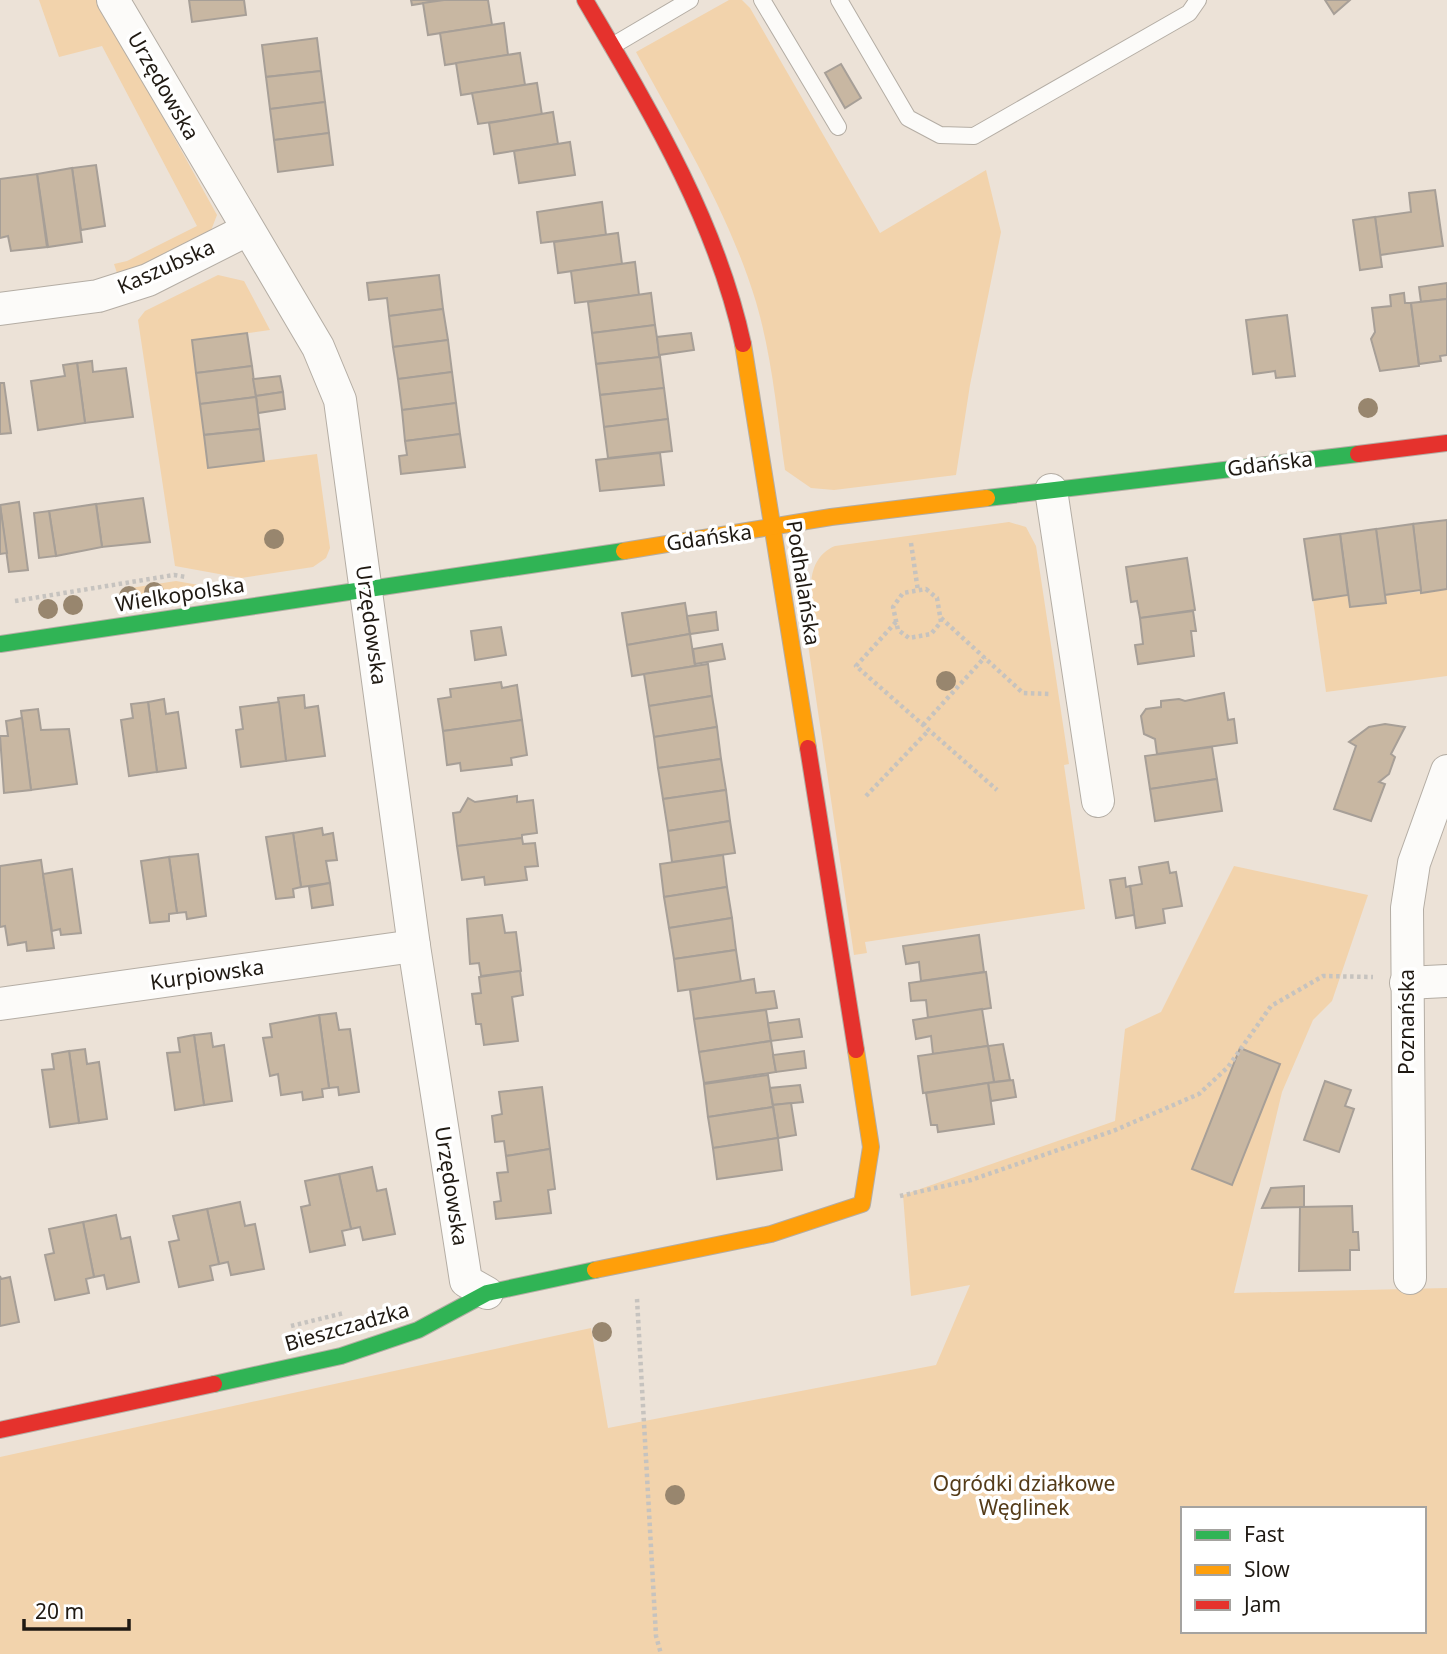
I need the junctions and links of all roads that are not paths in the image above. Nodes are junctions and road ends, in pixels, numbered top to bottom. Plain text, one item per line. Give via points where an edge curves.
1 (113, 0) edge
2 (585, 0) edge
3 (690, 0) edge
4 (762, 0) edge
5 (839, 0) edge
6 (1198, 0) edge
7 (612, 46) junction
8 (838, 127) dead end
9 (247, 230) junction
10 (0, 309) edge
11 (1447, 443) edge
12 (1051, 490) junction
13 (773, 529) junction
14 (366, 587) junction
15 (0, 644) edge
16 (1447, 771) edge
17 (1098, 801) dead end
18 (414, 946) junction
19 (1447, 981) edge
20 (1406, 983) junction
21 (0, 1004) edge
22 (862, 1204) joint
23 (1410, 1278) dead end
24 (487, 1293) junction
25 (0, 1430) edge

1 - 9 street, Urzędowska
2 - 7 street, Podhalańska
3 - 7 lane
4 - 8 lane
5 - 6 lane via 908,118 940,135 974,136 1189,13
7 - 13 street, Podhalańska via 680,174 723,268 749,371
9 - 10 street, Kaszubska via 148,280 98,296
9 - 14 street, Urzędowska via 318,347 340,401
11 - 12 street, Gdańska
12 - 13 street, Gdańska via 831,517
12 - 17 street
13 - 14 street, Gdańska
13 - 22 street, Podhalańska via 872,1147
14 - 15 street, Wielkopolska
14 - 18 street, Urzędowska
16 - 20 street, Poznańska via 1414,863 1407,908
18 - 21 street, Kurpiowska
18 - 24 street, Urzędowska via 466,1281
19 - 20 street
20 - 23 street, Poznańska
22 - 24 street, Bieszczadzka via 771,1234
24 - 25 street, Bieszczadzka via 418,1330 341,1356

